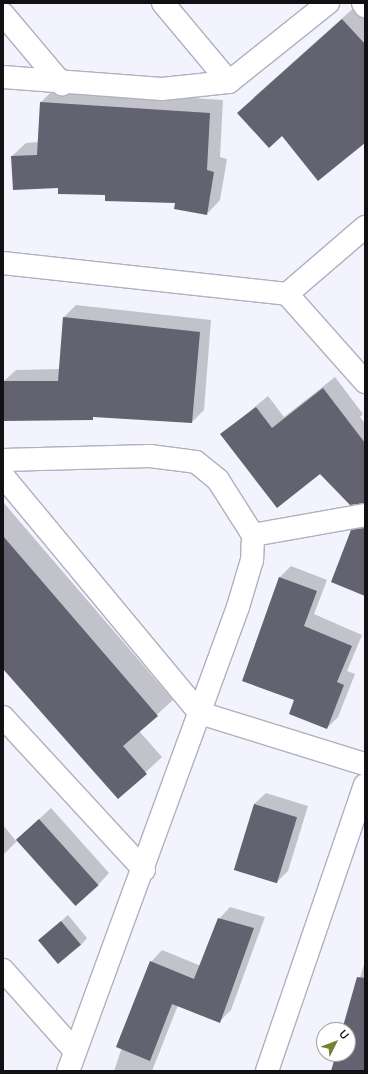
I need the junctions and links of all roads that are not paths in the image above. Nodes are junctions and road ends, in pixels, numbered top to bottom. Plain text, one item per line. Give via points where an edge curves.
1 (164, 3) edge
2 (328, 3) edge
3 (363, 3) edge
4 (365, 6) edge
5 (3, 14) edge
6 (3, 77) edge
7 (228, 82) junction
8 (62, 84) junction
9 (365, 227) edge
10 (3, 263) edge
11 (287, 294) junction
12 (365, 382) edge
13 (3, 460) edge
14 (3, 476) edge
15 (365, 515) edge
16 (254, 535) junction
17 (200, 713) junction
18 (3, 717) edge
19 (365, 764) edge
20 (365, 785) edge
21 (144, 870) junction
22 (3, 970) edge
23 (75, 1050) junction
24 (68, 1071) edge
25 (267, 1071) edge

1 - 7 street
2 - 7 street
3 - 4 street
5 - 8 street
6 - 8 street
7 - 8 street via 162,89
9 - 11 street
10 - 11 street
11 - 12 street
13 - 16 street via 150,456 196,462 218,480
14 - 17 street
15 - 16 street
16 - 17 street via 252,560
17 - 19 street
17 - 21 street
18 - 21 street
20 - 25 street
21 - 23 street
22 - 23 street
23 - 24 street

